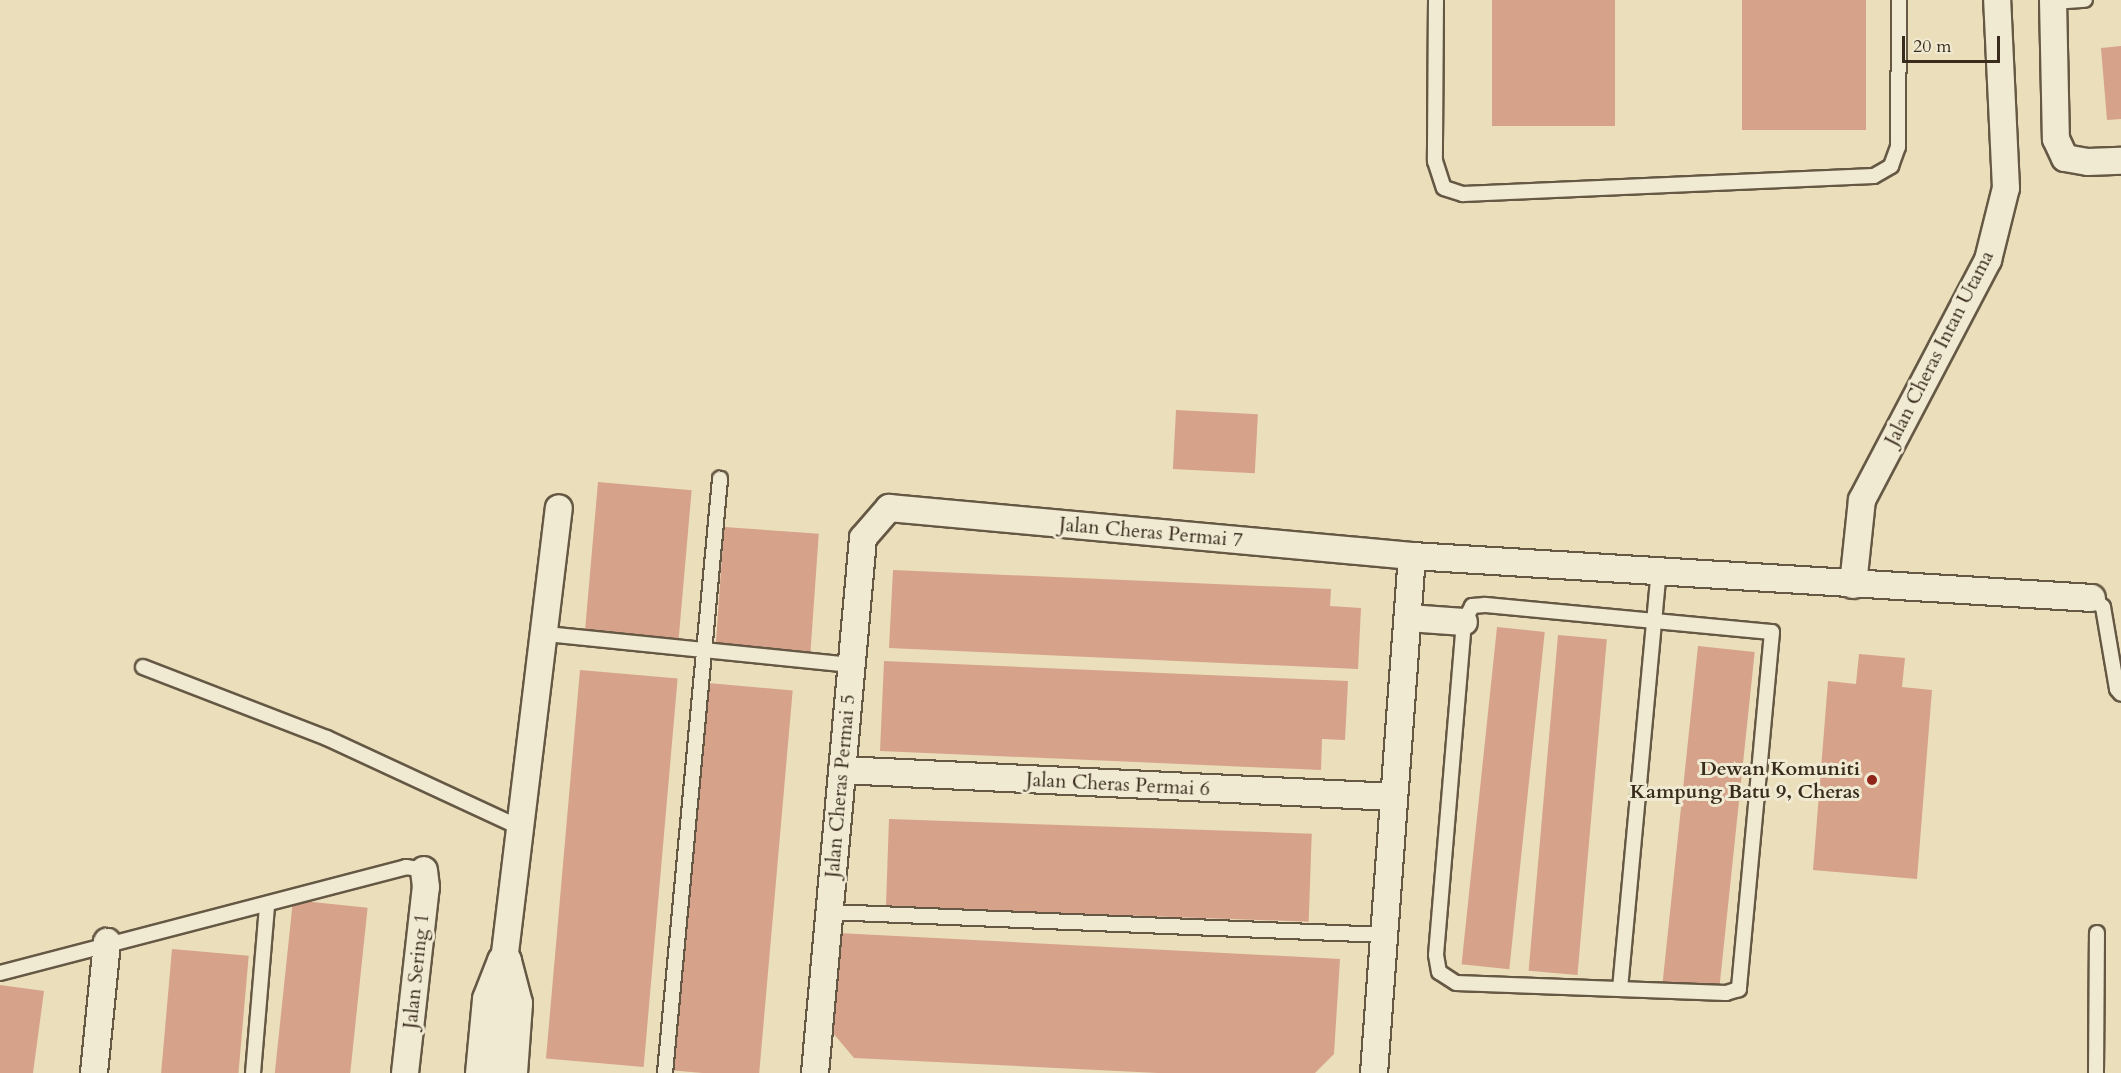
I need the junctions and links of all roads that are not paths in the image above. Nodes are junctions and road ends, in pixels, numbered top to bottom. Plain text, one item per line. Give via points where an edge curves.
1 (1436, 0) edge
2 (1899, 0) edge
3 (1996, 0) edge
4 (2085, 0) edge
5 (2053, 1) edge
6 (2121, 161) edge
7 (720, 479) dead end
8 (559, 508) dead end
9 (889, 508) joint
10 (1412, 556) junction
11 (1659, 572) junction
12 (1853, 585) junction
13 (2092, 598) joint
14 (1408, 618) junction
15 (1655, 620) junction
16 (1464, 622) junction
17 (546, 634) junction
18 (704, 649) junction
19 (851, 665) junction
20 (143, 667) dead end
21 (2121, 694) edge
22 (842, 770) junction
23 (1394, 797) junction
24 (523, 829) junction
25 (424, 870) joint
26 (267, 906) junction
27 (829, 912) junction
28 (2097, 933) dead end
29 (1384, 935) junction
30 (107, 942) junction
31 (504, 961) junction
32 (0, 973) edge
33 (1620, 989) junction
34 (94, 1073) edge
35 (253, 1073) edge
36 (405, 1073) edge
37 (482, 1073) edge
38 (510, 1073) edge
39 (665, 1073) edge
40 (815, 1073) edge
41 (1374, 1073) edge
42 (2096, 1073) edge

1 - 2 lane via 1435,161 1444,188 1463,194 1874,176 1891,166 1898,147
3 - 12 street, Jalan Cheras Intan Utama via 2006,188 1988,260 1862,500
4 - 5 lane
5 - 6 street via 2056,139 2065,158
7 - 18 lane
8 - 17 street
9 - 10 street, Jalan Cheras Permai 7
9 - 19 street, Jalan Cheras Permai 5 via 863,538
10 - 11 street, Jalan Cheras Permai 7
10 - 14 street
11 - 12 street, Jalan Cheras Permai 7
11 - 15 lane
12 - 13 street, Jalan Cheras Permai 7
13 - 21 lane via 2103,608 2116,689
14 - 16 street
14 - 23 street
15 - 16 lane via 1485,605 1472,606
15 - 33 lane
15 - 33 lane via 1772,632 1742,976 1739,989 1726,993
16 - 33 lane via 1436,955 1439,972 1456,983
17 - 18 lane
17 - 24 street
18 - 19 lane
18 - 39 lane
19 - 22 street, Jalan Cheras Permai 5
20 - 24 lane via 327,738
22 - 23 street, Jalan Cheras Permai 6
22 - 27 street, Jalan Cheras Permai 5
23 - 29 street
24 - 31 street
25 - 26 lane via 406,867
25 - 36 street, Jalan Sering 1 via 426,887
26 - 30 lane
26 - 35 lane
27 - 29 lane
27 - 40 street, Jalan Cheras Permai 5
28 - 42 lane
29 - 41 street
30 - 32 lane
30 - 34 street
31 - 37 street via 489,999
31 - 38 street via 515,1003

